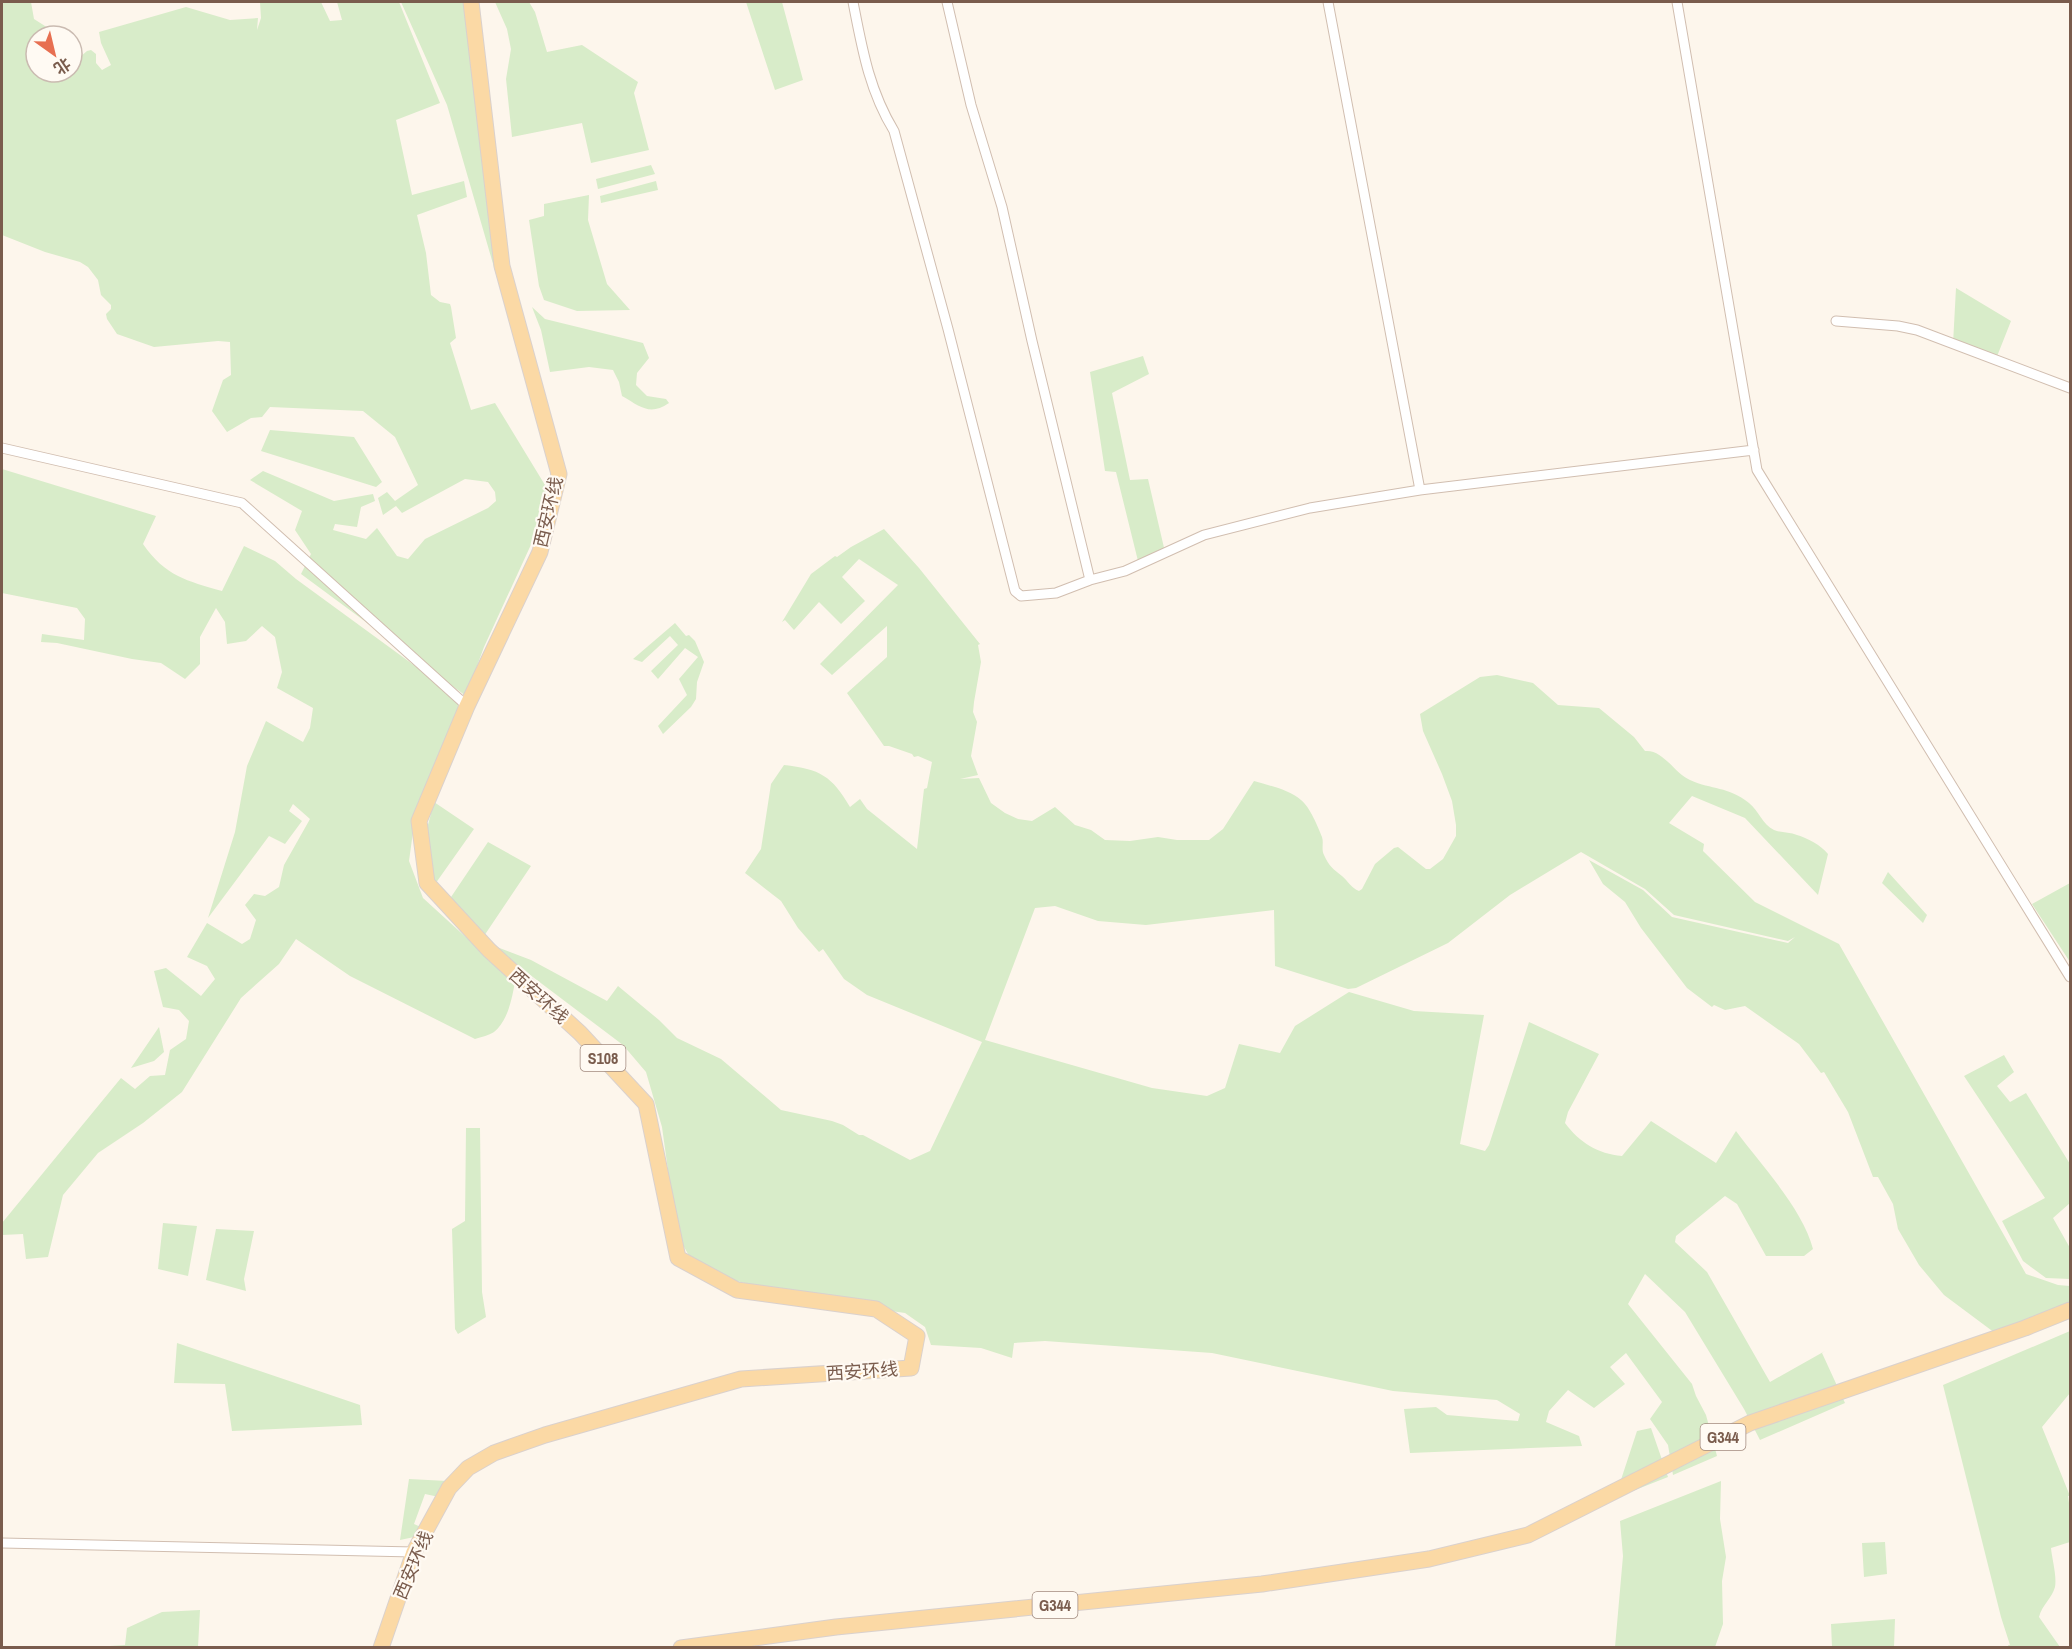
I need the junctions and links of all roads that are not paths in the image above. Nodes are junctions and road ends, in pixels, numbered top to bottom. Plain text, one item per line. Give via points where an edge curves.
1 (471, 2) edge
2 (853, 2) edge
3 (947, 2) edge
4 (1328, 2) edge
5 (1677, 2) edge
6 (1836, 321) dead end
7 (2070, 388) edge
8 (2, 448) edge
9 (1754, 450) junction
10 (1420, 490) junction
11 (1090, 580) junction
12 (467, 706) junction
13 (2070, 977) edge
14 (2070, 1310) edge
15 (2, 1543) edge
16 (414, 1552) junction
17 (381, 1647) edge
18 (681, 1647) edge

1 - 12 main road, 西安环线 / S108 via 502,266 559,474 540,552
2 - 11 street via 866,68 894,130 1015,591 1021,596 1056,593
3 - 11 street via 971,105 1002,207
4 - 10 street
5 - 9 street
6 - 7 street via 1917,330
8 - 12 street via 242,503
9 - 10 street
9 - 13 street via 1756,470
10 - 11 street via 1310,508 1204,535 1125,571
12 - 16 main road, 西安环线 / S108 via 419,821 427,883 489,950 580,1033 646,1104 678,1258 737,1290 876,1309 917,1336 911,1368 741,1379 494,1453 468,1468 449,1488
14 - 18 main road, G344 via 1750,1423 1528,1535 1429,1558 1262,1584 836,1627
15 - 16 street
16 - 17 main road, 西安环线 / S108

